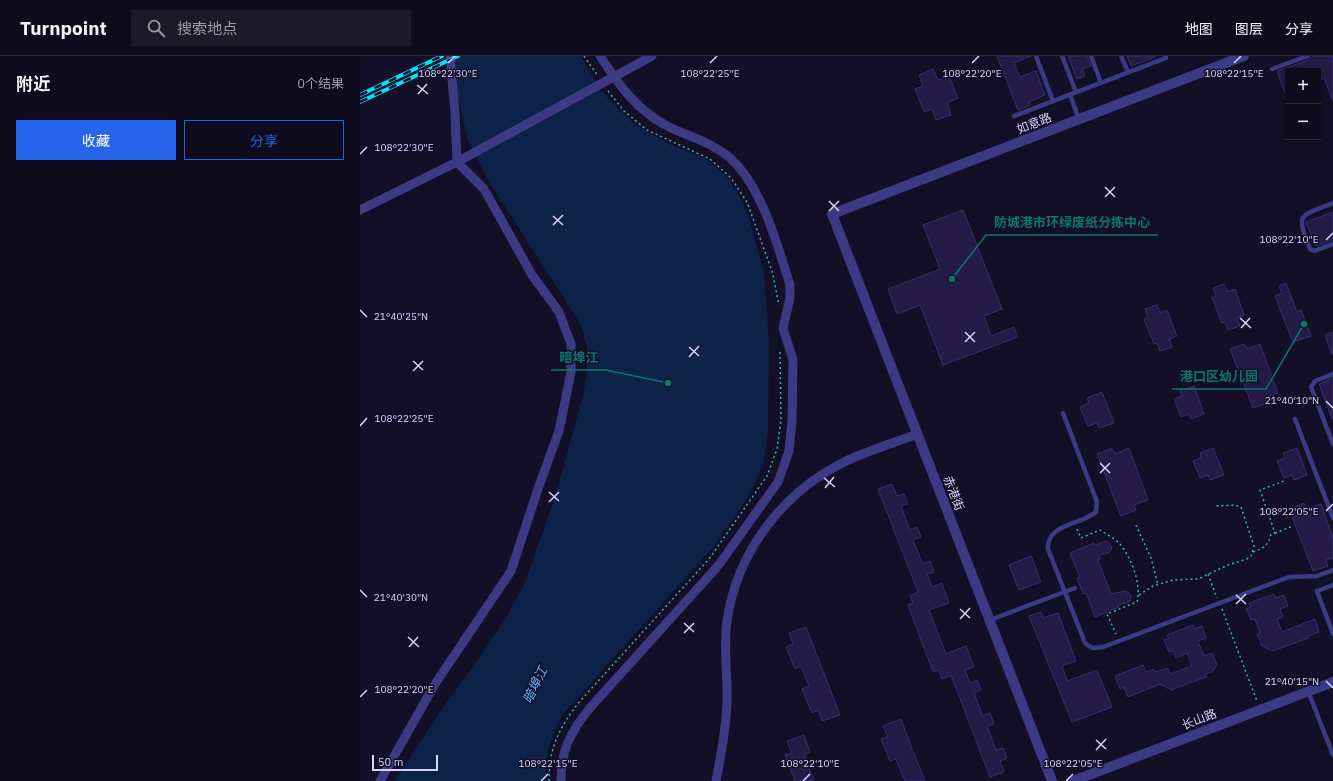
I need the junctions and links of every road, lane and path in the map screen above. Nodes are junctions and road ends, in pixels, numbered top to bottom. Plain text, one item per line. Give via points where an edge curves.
1 (450, 56) edge
2 (584, 56) edge
3 (600, 56) edge
4 (652, 56) edge
5 (1036, 56) edge
6 (1062, 56) edge
7 (1091, 56) edge
8 (1121, 56) edge
9 (1165, 56) edge
10 (1244, 56) edge
11 (1308, 56) edge
12 (1272, 70) dead end
13 (1128, 72) junction
14 (607, 81) junction
15 (1101, 83) junction
16 (1076, 92) junction
17 (1070, 94) junction
18 (1054, 101) junction
19 (1014, 116) dead end
20 (1079, 119) junction
21 (457, 162) junction
22 (1333, 204) edge
23 (360, 210) edge
24 (832, 214) joint
25 (1333, 244) edge
26 (779, 309) dead end
27 (780, 348) dead end
28 (1333, 374) edge
29 (1063, 413) dead end
30 (1295, 418) dead end
31 (918, 434) junction
32 (1333, 444) edge
33 (1284, 481) dead end
34 (1216, 506) dead end
35 (1333, 518) edge
36 (1075, 523) junction
37 (1136, 525) dead end
38 (1293, 526) dead end
39 (1275, 533) junction
40 (1253, 552) junction
41 (1333, 570) edge
42 (1208, 574) junction
43 (1333, 585) edge
44 (1158, 586) junction
45 (1075, 588) dead end
46 (1065, 592) junction
47 (1139, 595) junction
48 (1220, 603) junction
49 (990, 620) junction
50 (1333, 634) edge
51 (1119, 641) junction
52 (1333, 682) edge
53 (1308, 691) junction
54 (1260, 709) junction
55 (1333, 755) edge
56 (380, 781) edge
57 (549, 781) edge
58 (561, 781) edge
59 (716, 781) edge
60 (1052, 781) edge
61 (1073, 781) edge

1 - 21 street
2 - 14 path
3 - 14 street
4 - 14 street
5 - 18 lane
6 - 16 lane
7 - 15 lane
8 - 13 lane
9 - 13 lane via 1166,58
10 - 20 street, 如意路
11 - 12 lane
13 - 15 lane
14 - 21 street, bridge
14 - 26 path via 624,111 648,130 705,156 731,178 747,202 772,271
14 - 58 street via 654,119 706,142 729,158 751,182 790,285 784,328 793,360 792,421 789,451 778,482 718,566 575,727 565,746
15 - 16 lane
16 - 17 lane
17 - 18 lane
17 - 20 lane
18 - 19 lane
20 - 24 street, 如意路
21 - 23 street
21 - 56 street via 484,189 532,275 560,312 571,344 571,372 559,431 538,486 511,571 435,684
22 - 25 lane via 1307,213 1301,225 1310,249 1314,251
24 - 31 street, 赤港街
27 - 57 path via 781,420 777,448 767,476 709,559 565,720 554,742 549,764
28 - 32 lane via 1315,381 1311,387
29 - 36 lane via 1097,502 1096,512 1089,518
30 - 35 lane
31 - 49 street, 赤港街
31 - 59 street via 845,462 810,482 775,514 757,538 737,578 727,622 727,703 724,744
33 - 39 path via 1260,490
34 - 40 path via 1241,507 1254,546
36 - 46 lane via 1056,530 1048,541 1048,549
36 - 47 path via 1081,538 1100,530 1119,543 1128,558
37 - 44 path via 1151,558
38 - 39 path
39 - 40 path via 1270,534 1269,543 1265,547
40 - 42 path via 1247,559
41 - 48 lane via 1317,576 1289,577
42 - 44 path via 1198,579 1173,580
42 - 48 path
43 - 50 lane via 1316,591
44 - 47 path via 1153,586
45 - 46 lane
46 - 49 lane
46 - 51 lane via 1085,643 1092,648
47 - 51 path via 1137,602 1107,614
48 - 51 lane
48 - 54 path
49 - 60 street, 赤港街
52 - 53 street, 长山路
53 - 54 street, 长山路
53 - 55 lane
54 - 61 street, 长山路

